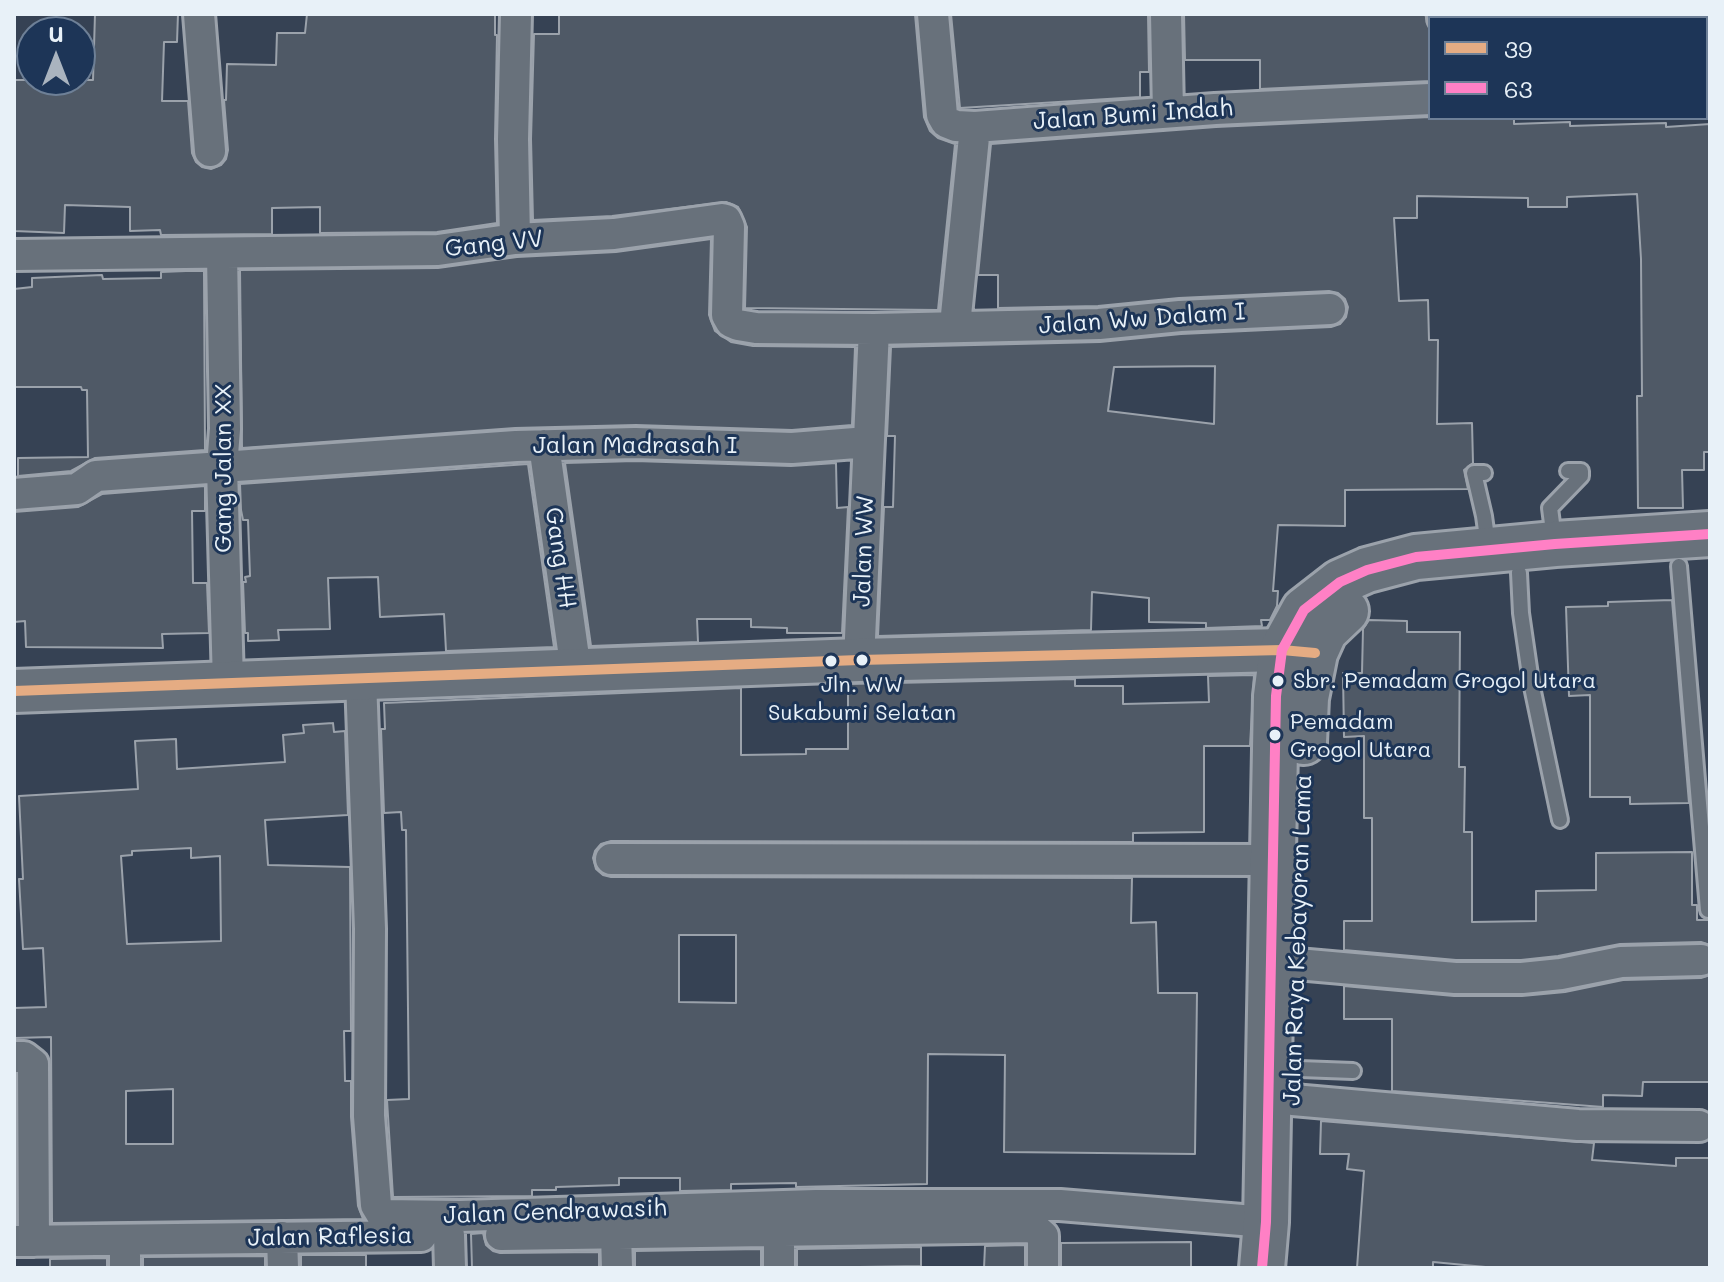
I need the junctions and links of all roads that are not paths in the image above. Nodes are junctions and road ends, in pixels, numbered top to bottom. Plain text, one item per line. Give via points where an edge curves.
1 (199, 14) edge
2 (516, 14) edge
3 (933, 14) edge
4 (1166, 14) edge
5 (1428, 99) edge
6 (1168, 112) junction
7 (975, 127) junction
8 (210, 151) dead end
9 (515, 239) junction
10 (222, 254) junction
11 (14, 255) edge
12 (1330, 309) dead end
13 (955, 325) junction
14 (874, 329) junction
15 (868, 442) junction
16 (544, 445) junction
17 (222, 467) junction
18 (1568, 471) dead end
19 (1484, 473) dead end
20 (14, 494) edge
21 (1710, 534) edge
22 (1555, 544) junction
23 (1504, 562) junction
24 (1694, 566) edge
25 (1298, 652) junction
26 (859, 660) junction
27 (576, 671) junction
28 (361, 679) junction
29 (228, 683) junction
30 (14, 691) edge
31 (1560, 820) dead end
32 (611, 859) dead end
33 (1272, 860) junction
34 (1708, 910) dead end
35 (1701, 960) dead end
36 (1297, 964) junction
37 (22, 1058) edge
38 (1353, 1071) dead end
39 (1281, 1084) junction
40 (1699, 1126) dead end
41 (779, 1231) junction
42 (616, 1233) junction
43 (449, 1235) junction
44 (282, 1237) junction
45 (24, 1241) edge
46 (125, 1254) edge
47 (1273, 1258) edge
48 (283, 1268) edge
49 (450, 1268) edge
50 (617, 1268) edge
51 (779, 1268) edge
52 (1043, 1268) edge

1 - 8 street
2 - 9 street
3 - 7 street, Jalan Bumi Indah via 942,115 949,124
4 - 6 street
5 - 6 street, Jalan Bumi Indah
6 - 7 street, Jalan Bumi Indah
7 - 13 street
9 - 10 street, Gang VV via 438,250
9 - 14 street, Gang VV via 614,234 722,219 729,227 731,322 756,328
10 - 11 street, Gang VV
10 - 17 street, Gang Jalan XX
12 - 13 street, Jalan Ww Dalam I via 1099,324
13 - 14 street
14 - 15 street
15 - 16 street, Jalan Madrasah I via 792,448
15 - 26 street, Jalan WW
16 - 17 street, Jalan Madrasah I
16 - 27 street, Gang HH
17 - 20 street, Jalan Madrasah I via 96,476 77,489
17 - 29 street, Gang Jalan XX
18 - 22 lane via 1581,471 1581,476 1550,508
19 - 23 lane via 1474,473 1484,516
21 - 22 main road, Jalan Raya Kebayoran Lama
22 - 23 main road, Jalan Raya Kebayoran Lama
23 - 24 main road, Jalan Raya Kebayoran Lama
23 - 25 main road, Jalan Raya Kebayoran Lama via 1416,557 1367,570 1340,582 1304,610
23 - 31 lane via 1521,613
24 - 34 lane
25 - 26 street
25 - 33 main road, Jalan Raya Kebayoran Lama via 1276,696
25 - 36 main road, Jalan Raya Kebayoran Lama via 1306,698
26 - 27 street
27 - 28 street
28 - 29 street
28 - 47 street, Jalan Cendrawasih via 370,929 369,1116 375,1201 382,1215 1060,1205
29 - 30 street
32 - 33 street
33 - 39 main road, Jalan Raya Kebayoran Lama
35 - 36 street via 1621,962 1522,978 1455,978
36 - 39 main road, Jalan Raya Kebayoran Lama
37 - 45 street via 33,1064
38 - 39 lane
39 - 40 street via 1578,1125
39 - 47 main road, Jalan Raya Kebayoran Lama
41 - 42 street, Jalan Raflesia
41 - 51 street
41 - 52 street, Jalan Raflesia via 1033,1227 1043,1236
42 - 43 street, Jalan Raflesia
42 - 50 street
43 - 44 street, Jalan Raflesia
43 - 49 street
44 - 46 street, Jalan Raflesia
44 - 48 street
45 - 46 street, Jalan Raflesia

